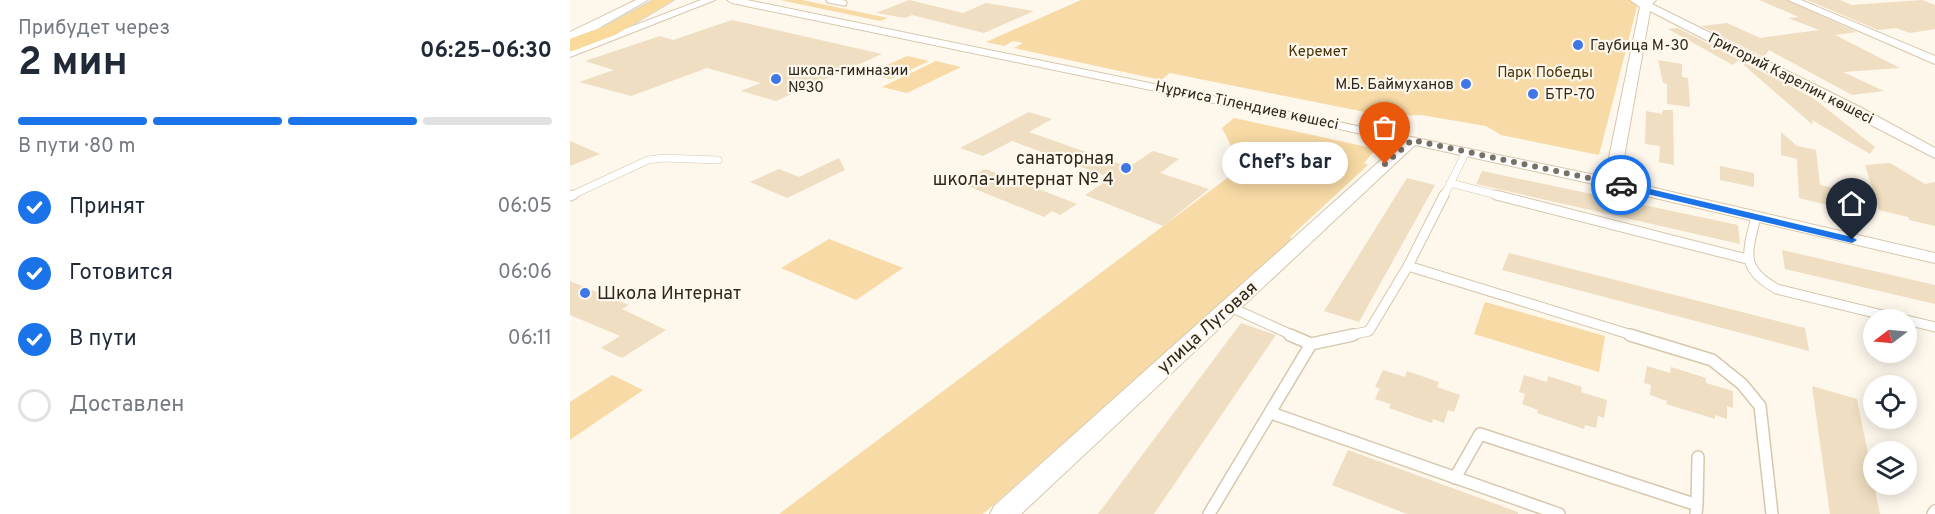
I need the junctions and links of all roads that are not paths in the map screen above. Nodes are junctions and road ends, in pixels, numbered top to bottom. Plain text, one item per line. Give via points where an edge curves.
1 (643, 0) edge
2 (666, 0) edge
3 (710, 0) edge
4 (732, 0) edge
5 (829, 0) edge
6 (1793, 0) edge
7 (1644, 1) edge
8 (844, 3) dead end
9 (570, 36) edge
10 (570, 46) edge
11 (570, 54) edge
12 (1935, 60) edge
13 (1412, 140) junction
14 (1466, 152) junction
15 (1935, 154) edge
16 (718, 160) dead end
17 (1450, 183) junction
18 (1612, 183) junction
19 (570, 196) edge
20 (1756, 217) junction
21 (1935, 258) edge
22 (1747, 259) junction
23 (1408, 266) junction
24 (1230, 307) junction
25 (1863, 310) edge
26 (1917, 323) edge
27 (1935, 327) edge
28 (1311, 344) junction
29 (1271, 413) junction
30 (1698, 457) dead end
31 (1455, 478) junction
32 (1697, 509) edge
33 (1003, 514) edge
34 (1209, 514) edge
35 (1559, 514) edge
36 (1772, 514) edge

1 - 9 street
2 - 10 main road via 609,31
3 - 11 street
4 - 13 street, Нұрғиса Тілендиев көшесі
5 - 8 lane
6 - 12 street
7 - 15 street, Григорий Карелин көшесі
7 - 18 street
13 - 14 street, Нұрғиса Тілендиев көшесі
13 - 24 street, улица Луговая
14 - 17 lane
14 - 18 street, Нұрғиса Тілендиев көшесі
16 - 19 lane via 656,158
17 - 22 lane
17 - 23 lane
18 - 20 street, Нұрғиса Тілендиев көшесі
20 - 21 street, Нұрғиса Тілендиев көшесі
20 - 22 lane
22 - 25 lane via 1762,281 1777,289
23 - 28 lane via 1369,331
23 - 36 lane via 1712,360 1742,384 1760,406
24 - 28 lane
24 - 33 street, улица Луговая
26 - 27 lane
28 - 29 lane
29 - 31 lane
29 - 34 lane
30 - 32 lane
31 - 32 lane via 1480,434
31 - 35 lane

